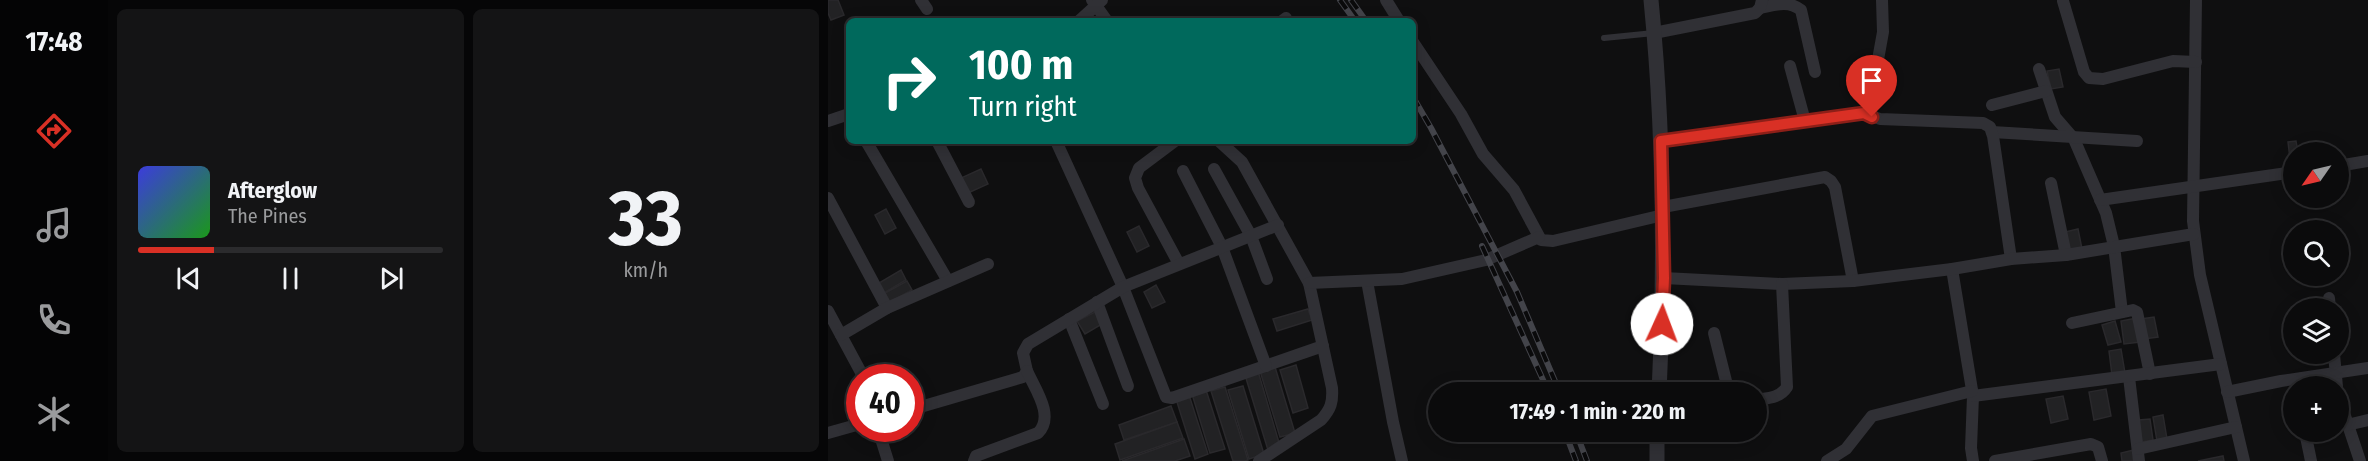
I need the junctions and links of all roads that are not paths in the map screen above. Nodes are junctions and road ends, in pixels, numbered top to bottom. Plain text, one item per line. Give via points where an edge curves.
1 (1386, 0) edge
2 (1651, 0) edge
3 (1882, 0) edge
4 (2196, 0) edge
5 (1097, 2) edge
6 (2064, 2) dead end
7 (1761, 4) edge
8 (1082, 18) edge
9 (1105, 18) edge
10 (1397, 18) edge
11 (1654, 33) junction
12 (1604, 38) dead end
13 (1416, 46) edge
14 (2196, 62) junction
15 (1790, 66) dead end
16 (2039, 69) dead end
17 (1815, 72) dead end
18 (2046, 91) junction
19 (1992, 105) dead end
20 (846, 115) edge
21 (1868, 115) junction
22 (828, 121) edge
23 (1805, 121) junction
24 (1992, 132) junction
25 (2074, 139) junction
26 (1661, 141) junction
27 (2137, 141) dead end
28 (868, 144) edge
29 (939, 144) edge
30 (1057, 144) edge
31 (1171, 144) edge
32 (1222, 144) edge
33 (2368, 161) edge
34 (2349, 164) edge
35 (1214, 169) dead end
36 (1183, 171) dead end
37 (2283, 174) edge
38 (2051, 183) dead end
39 (2194, 187) junction
40 (828, 198) edge
41 (2100, 200) junction
42 (969, 202) dead end
43 (1663, 211) junction
44 (1278, 225) junction
45 (2194, 234) junction
46 (1251, 236) junction
47 (1539, 237) junction
48 (2114, 246) junction
49 (1222, 247) junction
50 (2066, 255) junction
51 (2011, 260) junction
52 (988, 264) dead end
53 (1179, 264) junction
54 (1952, 269) junction
55 (1664, 278) junction
56 (1267, 279) dead end
57 (948, 281) junction
58 (1367, 281) junction
59 (1853, 281) junction
60 (1309, 283) junction
61 (1782, 284) junction
62 (1123, 287) junction
63 (1097, 302) junction
64 (887, 308) junction
65 (828, 311) edge
66 (2122, 312) junction
67 (1069, 319) junction
68 (2072, 322) dead end
69 (1714, 333) dead end
70 (841, 335) junction
71 (1323, 346) junction
72 (857, 364) edge
73 (2221, 364) junction
74 (1266, 366) junction
75 (2368, 368) edge
76 (1027, 371) junction
77 (2150, 374) junction
78 (2348, 376) edge
79 (2129, 377) junction
80 (1659, 382) edge
81 (1726, 382) edge
82 (2283, 384) edge
83 (1128, 386) dead end
84 (2228, 392) junction
85 (1973, 394) junction
86 (1767, 398) edge
87 (1103, 404) dead end
88 (924, 406) edge
89 (2368, 420) edge
90 (2349, 425) edge
91 (2236, 427) junction
92 (846, 428) edge
93 (2349, 431) edge
94 (828, 433) edge
95 (882, 442) edge
96 (1658, 442) edge
97 (2306, 442) edge
98 (2138, 455) edge
99 (888, 461) edge
100 (974, 461) edge
101 (1258, 461) edge
102 (1402, 461) edge
103 (1657, 461) edge
104 (1827, 461) edge
105 (1973, 461) edge
106 (1995, 461) edge
107 (2102, 461) edge
108 (2244, 461) edge
109 (2311, 461) edge
110 (2360, 461) edge

1 - 10 street
2 - 11 street
3 - 21 street via 1883,32
4 - 14 street
5 - 8 street
5 - 9 street
6 - 14 street via 2089,78 2103,79 2173,61
7 - 11 street via 1746,15
7 - 17 street via 1794,4 1801,10
11 - 12 lane
11 - 26 street
13 - 47 street via 1483,154 1514,190
14 - 39 street
15 - 23 street
16 - 18 street
18 - 19 street
18 - 25 street via 2055,117
20 - 22 street
21 - 23 street
21 - 24 street via 1880,120 1983,123
23 - 26 street
24 - 25 street
24 - 51 street
25 - 27 street
25 - 41 street
26 - 43 street
28 - 57 street
29 - 42 street
30 - 62 street
31 - 53 street via 1139,168 1135,178
32 - 44 street via 1242,162
33 - 34 street
35 - 46 street
36 - 49 street
37 - 39 street
38 - 50 street
39 - 41 street
39 - 45 street
40 - 64 street
41 - 48 street
43 - 47 street via 1553,241
43 - 55 street
43 - 59 street via 1825,177 1835,187
44 - 46 street
44 - 60 street
45 - 48 street
45 - 73 street
46 - 49 street
46 - 56 street
47 - 58 street via 1486,260 1402,279
48 - 50 street
48 - 66 street
49 - 53 street
49 - 74 street
50 - 51 street
51 - 54 street
52 - 57 street
53 - 62 street
54 - 59 street
54 - 85 street
55 - 61 street
55 - 80 street
57 - 64 street
58 - 60 street
58 - 102 street
59 - 61 street
60 - 71 street
61 - 86 street via 1787,387 1783,393
62 - 63 street
62 - 74 street via 1166,397
63 - 67 street
63 - 83 street
64 - 70 street
65 - 70 street
66 - 68 street
66 - 77 street via 2133,310 2139,315
67 - 76 street via 1028,344 1023,353
67 - 87 street
69 - 81 street
70 - 72 street
71 - 74 street
71 - 101 street via 1332,388 1329,412
73 - 77 street
73 - 84 street
75 - 78 street
76 - 88 street via 1017,380
76 - 100 street via 1043,406 1043,428 976,456
77 - 79 street
79 - 85 street
79 - 98 street
82 - 84 street
84 - 91 street
85 - 104 street via 1872,416 1846,448
85 - 105 street
89 - 90 street
91 - 98 street
91 - 108 street
92 - 94 street
93 - 110 street
95 - 99 street
96 - 103 street
97 - 109 street
106 - 107 street via 2091,444 2098,447

